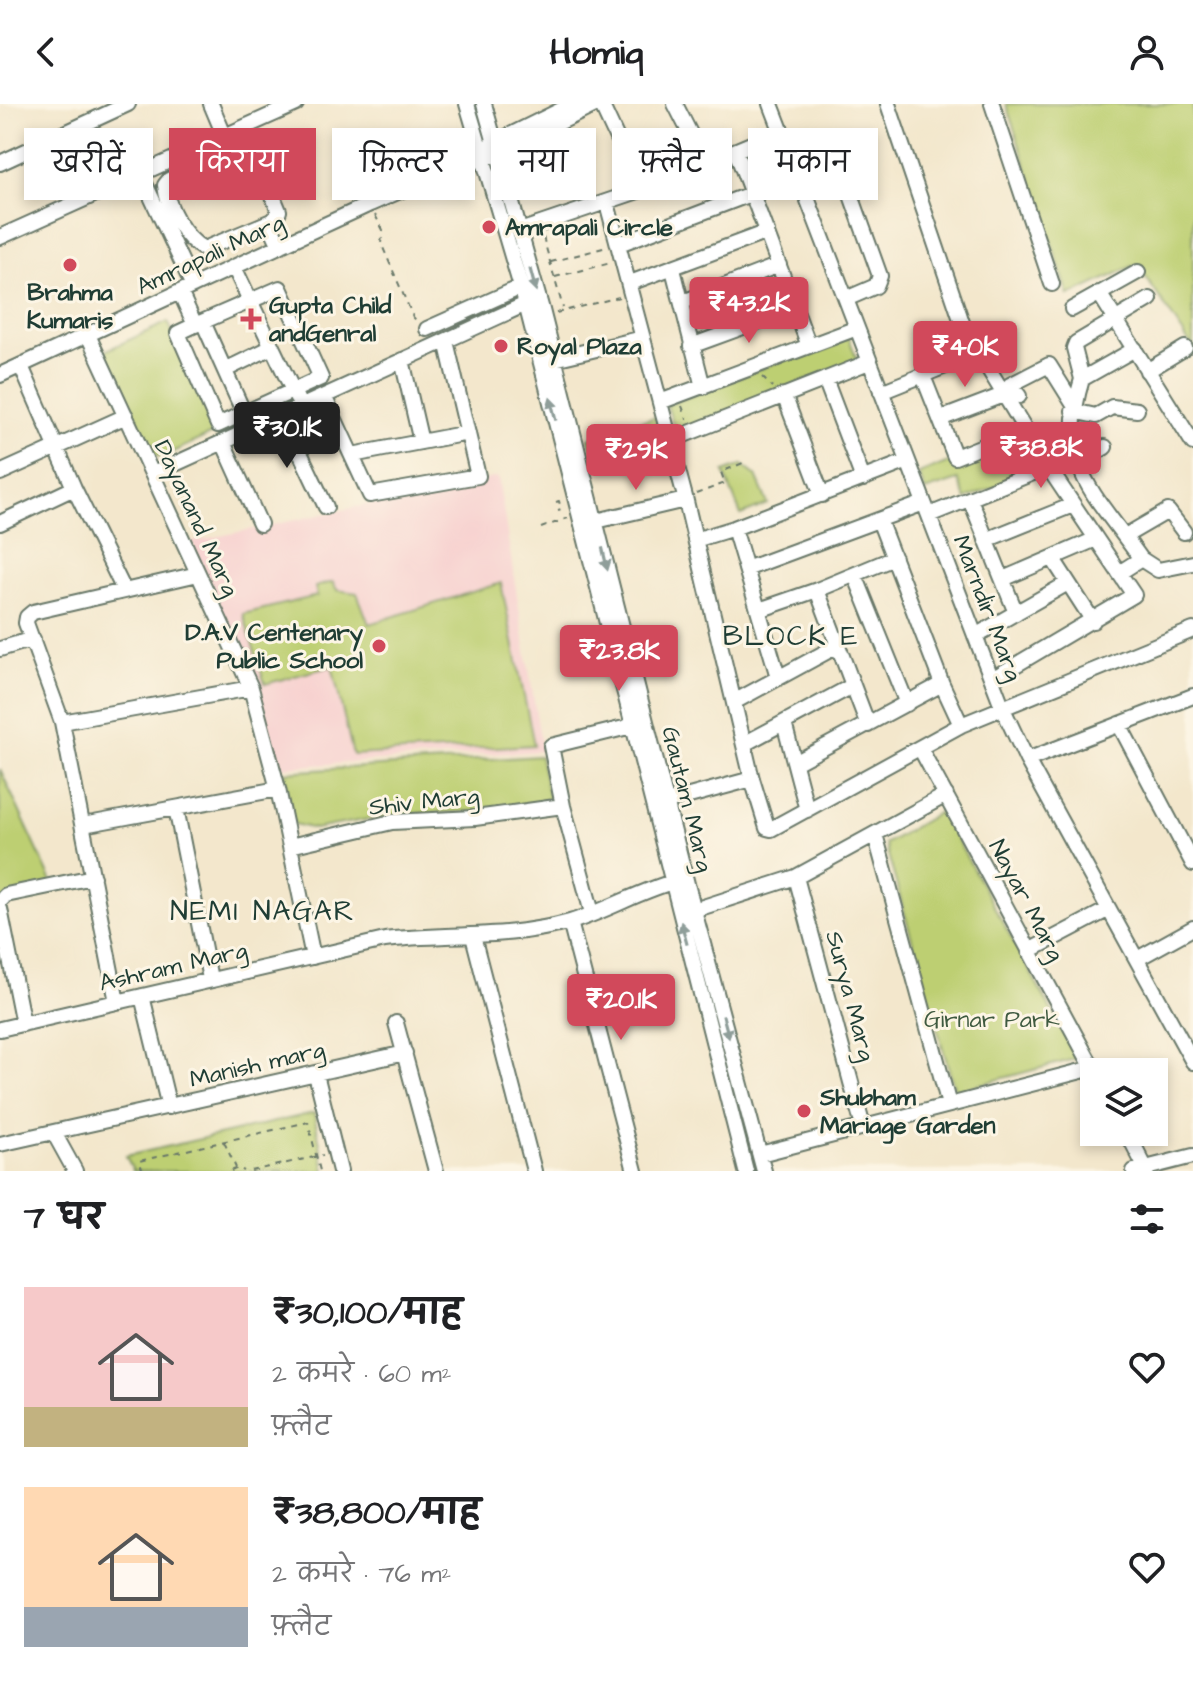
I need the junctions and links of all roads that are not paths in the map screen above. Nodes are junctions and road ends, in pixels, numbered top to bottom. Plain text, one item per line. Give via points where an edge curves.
1 (128, 104) edge
2 (211, 104) edge
3 (573, 104) edge
4 (599, 104) edge
5 (675, 104) edge
6 (771, 104) edge
7 (888, 104) edge
8 (992, 104) edge
9 (290, 105) edge
10 (474, 107) edge
11 (221, 128) edge
12 (239, 128) edge
13 (687, 128) edge
14 (781, 128) edge
15 (612, 131) edge
16 (748, 146) edge
17 (490, 151) junction
18 (736, 151) junction
19 (732, 153) edge
20 (0, 163) edge
21 (748, 181) edge
22 (748, 195) edge
23 (81, 200) edge
24 (151, 200) edge
25 (615, 200) edge
26 (756, 200) edge
27 (808, 200) edge
28 (853, 200) edge
29 (607, 203) junction
30 (269, 222) junction
31 (520, 231) junction
32 (767, 232) junction
33 (0, 237) edge
34 (619, 244) junction
35 (280, 246) junction
36 (779, 265) junction
37 (234, 267) junction
38 (673, 269) junction
39 (1138, 272) dead end
40 (1052, 284) dead end
41 (521, 287) junction
42 (631, 288) junction
43 (187, 289) junction
44 (1099, 293) junction
45 (846, 299) junction
46 (1150, 299) dead end
47 (250, 301) junction
48 (683, 302) junction
49 (526, 304) junction
50 (795, 308) junction
51 (1072, 309) dead end
52 (1117, 321) junction
53 (199, 324) junction
54 (857, 328) junction
55 (427, 329) road end
56 (88, 335) junction
57 (643, 338) junction
58 (446, 341) junction
59 (691, 346) junction
60 (809, 346) junction
61 (272, 347) junction
62 (1185, 348) dead end
63 (1135, 349) junction
64 (973, 355) junction
65 (554, 359) junction
66 (402, 360) junction
67 (869, 362) junction
68 (21, 366) junction
69 (225, 370) junction
70 (1147, 371) junction
71 (0, 375) edge
72 (923, 376) junction
73 (825, 379) junction
74 (1082, 379) junction
75 (703, 387) junction
76 (293, 391) junction
77 (881, 392) junction
78 (780, 393) junction
79 (1011, 395) junction
80 (324, 396) junction
81 (660, 402) junction
82 (300, 407) junction
83 (1074, 408) junction
84 (1137, 410) dead end
85 (244, 413) junction
86 (282, 415) junction
87 (126, 416) junction
88 (940, 419) junction
89 (220, 424) junction
90 (251, 429) junction
91 (1025, 429) junction
92 (468, 433) junction
93 (679, 437) dead end
94 (226, 441) junction
95 (421, 442) junction
96 (1193, 443) edge
97 (57, 447) junction
98 (1105, 447) dead end
99 (1074, 452) junction
100 (352, 455) junction
101 (908, 461) junction
102 (1047, 464) junction
103 (0, 473) edge
104 (153, 474) junction
105 (863, 479) junction
106 (74, 488) junction
107 (822, 495) junction
108 (688, 497) junction
109 (970, 499) junction
110 (1073, 505) junction
111 (326, 507) dead end
112 (926, 509) junction
113 (879, 520) junction
114 (596, 521) junction
115 (0, 523) edge
116 (260, 524) dead end
117 (734, 528) junction
118 (1184, 532) dead end
119 (1125, 536) junction
120 (1096, 539) junction
121 (695, 540) junction
122 (986, 540) junction
123 (894, 558) junction
124 (1053, 559) junction
125 (1141, 559) junction
126 (1193, 563) edge
127 (746, 569) junction
128 (1119, 573) junction
129 (198, 574) junction
130 (855, 575) junction
131 (1003, 579) junction
132 (1068, 583) junction
133 (124, 590) junction
134 (817, 590) junction
135 (759, 610) junction
136 (1016, 613) junction
137 (1093, 621) junction
138 (1193, 630) edge
139 (975, 636) junction
140 (33, 639) junction
141 (837, 646) junction
142 (0, 649) edge
143 (778, 677) junction
144 (992, 679) junction
145 (942, 684) junction
146 (852, 686) junction
147 (251, 688) junction
148 (1193, 696) edge
149 (734, 702) junction
150 (907, 704) junction
151 (1002, 707) junction
152 (62, 722) junction
153 (784, 723) junction
154 (1119, 724) junction
155 (868, 725) junction
156 (961, 725) junction
157 (632, 726) junction
158 (744, 744) junction
159 (920, 748) junction
160 (1027, 760) junction
161 (795, 763) junction
162 (752, 779) junction
163 (278, 789) junction
164 (946, 795) junction
165 (667, 802) junction
166 (563, 806) junction
167 (176, 808) junction
168 (807, 810) junction
169 (83, 825) junction
170 (875, 834) junction
171 (290, 846) junction
172 (1193, 864) edge
173 (93, 877) junction
174 (796, 877) junction
175 (679, 885) junction
176 (0, 901) edge
177 (0, 909) edge
178 (1109, 909) junction
179 (694, 910) junction
180 (592, 913) junction
181 (570, 922) junction
182 (1193, 928) edge
183 (473, 936) junction
184 (1029, 951) junction
185 (313, 957) junction
186 (1137, 959) junction
187 (210, 979) junction
188 (142, 996) junction
189 (117, 1002) junction
190 (396, 1023) dead end
191 (23, 1024) junction
192 (0, 1029) edge
193 (405, 1053) junction
194 (1191, 1053) edge
195 (1087, 1058) edge
196 (1080, 1073) edge
197 (316, 1074) junction
198 (949, 1105) junction
199 (169, 1107) junction
200 (863, 1127) junction
201 (54, 1133) junction
202 (0, 1144) edge
203 (1133, 1146) edge
204 (760, 1154) junction
205 (1193, 1156) edge
206 (1142, 1170) edge
207 (75, 1171) edge
208 (340, 1171) edge
209 (436, 1171) edge
210 (534, 1171) edge
211 (635, 1171) edge
212 (746, 1171) edge
213 (764, 1171) edge

1 - 20 street
2 - 11 street
3 - 17 street
4 - 15 street
4 - 17 street
5 - 13 street
6 - 14 street, Marndir Marg
7 - 64 street
8 - 40 street
9 - 12 street
10 - 17 street
16 - 18 street
17 - 31 street, Gautam Marg
17 - 35 street, Amrapali Marg
17 - 41 street, Gautam Marg
18 - 19 street
18 - 21 street
22 - 34 street
23 - 33 street
24 - 43 street
25 - 29 street
26 - 32 street
27 - 45 street, Marndir Marg
28 - 45 street via 880,276 876,286
29 - 31 street
29 - 34 street
30 - 30 street via 204,249 184,235 165,185 249,147 279,211
30 - 35 street
31 -> 65 street, Gautam Marg
32 - 36 street
32 - 38 street
34 - 42 street
35 - 37 street, Amrapali Marg
36 - 48 street
36 - 50 street
37 - 43 street, Amrapali Marg
37 - 47 street
38 - 42 street
38 - 48 street
39 - 44 street
41 - 49 street, Gautam Marg
41 - 55 street
42 - 57 street
43 - 53 street
43 - 56 street, Amrapali Marg
44 - 51 street
44 - 52 street
45 - 54 street, Marndir Marg
46 - 52 street
47 - 53 street
47 - 61 street
47 - 76 street via 280,288 321,378
48 - 59 street
49 - 58 street
157 -> 49 street, Gautam Marg
50 - 59 street
50 - 60 street
52 - 63 street
52 - 74 street via 1076,343
53 - 69 street
53 - 89 street via 178,333
54 - 60 street
54 - 67 street, Marndir Marg
56 - 68 street, Amrapali Marg
56 - 87 street, Dayanand Marg
57 - 65 street
57 - 81 street
58 - 66 street
58 - 92 street
59 - 75 street
60 - 75 street
61 - 69 street
61 - 76 street
62 - 70 street
63 - 70 street
63 - 74 street
64 - 72 street
64 - 79 street via 982,358
65 - 114 street, Gautam Marg
66 - 80 street
66 - 95 street
67 - 73 street
67 - 77 street, Marndir Marg
68 - 71 street, Amrapali Marg
68 - 97 street
69 - 85 street
70 - 96 street
72 - 77 street
72 - 88 street
73 - 78 street
73 - 105 street
74 - 83 street
75 - 81 street
76 - 82 street
76 - 85 street
77 - 101 street, Marndir Marg
78 - 93 street
78 - 107 street
79 - 83 street via 1010,385 1049,365
79 - 88 street
79 - 91 street
80 - 82 street
80 - 100 street
81 - 108 street
82 - 86 street
83 - 84 street via 1096,416 1112,407
83 - 99 street
85 - 89 street
85 - 90 street
86 - 90 street
86 - 111 street
87 - 97 street
87 - 104 street, Dayanand Marg
88 - 91 street via 955,457
89 - 94 street
90 - 94 street
91 - 102 street
92 - 95 street
92 - 100 street via 478,476 370,495
94 - 104 street
94 - 116 street
95 - 100 street
97 - 103 street
97 - 106 street
98 - 99 street via 1092,455
99 - 102 street
99 - 119 street via 1090,491
101 - 105 street
101 - 112 street, Marndir Marg
102 - 109 street
102 - 110 street
104 - 129 street, Dayanand Marg
105 - 107 street
106 - 115 street
106 - 133 street
107 - 117 street
108 - 114 street
108 - 121 street
109 - 112 street
109 - 122 street
110 - 120 street
110 - 122 street
112 - 113 street
112 - 139 street, Marndir Marg
113 - 123 street
113 - 127 street
114 -> 165 street, Gautam Marg
117 - 121 street
117 - 127 street
118 - 119 street via 1168,511
119 - 125 street
120 - 124 street
120 - 128 street
121 - 149 street
122 - 131 street
123 - 130 street
123 - 145 street
124 - 131 street
124 - 132 street
125 - 126 street via 1158,570
125 - 128 street
127 - 135 street
128 - 137 street via 1134,595
129 - 133 street
129 - 147 street, Dayanand Marg
130 - 134 street
130 - 150 street
131 - 136 street
132 - 136 street
132 - 137 street
133 - 140 street via 33,612 26,623
134 - 135 street
134 - 141 street
135 - 143 street
136 - 139 street
137 - 144 street
138 - 151 street
139 - 144 street, Marndir Marg
140 - 142 street
140 - 152 street
141 - 143 street
141 - 146 street
143 - 149 street
144 - 151 street, Marndir Marg
145 - 150 street
145 - 156 street
146 - 153 street
146 - 155 street
147 - 152 street
147 - 163 street, Dayanand Marg
148 - 154 street
149 - 158 street
150 - 155 street
151 - 156 street
151 - 160 street, Marndir Marg
152 - 169 street
153 - 158 street
153 - 161 street
154 - 160 street
154 - 172 street
155 - 161 street
156 - 159 street
157 - 166 street via 551,746
157 - 175 street, Gautam Marg
158 - 162 street
159 - 164 street, Nayar Marg
159 - 168 street
160 - 178 street, Marndir Marg
161 - 168 street
162 - 165 street
162 - 168 street via 767,828
163 - 167 street
163 - 171 street, Dayanand Marg
164 - 170 street
164 - 184 street, Nayar Marg
165 - 175 street, Gautam Marg
166 - 171 street, Shiv Marg via 392,822
166 - 180 street
167 - 169 street
167 - 187 street
169 - 173 street
170 - 174 street
170 - 198 street
171 - 185 street, Dayanand Marg
173 - 176 street via 6,895
173 - 189 street
174 - 179 street
174 - 200 street, Surya Marg
175 - 179 street, Gautam Marg
175 - 180 street, Ashram Marg via 632,906
212 -> 175 street, Gautam Marg
177 - 191 street
178 - 184 street
178 - 186 street, Marndir Marg
179 -> 204 street, Gautam Marg
180 - 181 street, Ashram Marg
181 - 183 street, Ashram Marg via 508,935
181 - 211 street
182 - 186 street
183 - 185 street, Ashram Marg via 385,940
183 - 210 street
184 - 195 street, Nayar Marg
185 - 187 street, Ashram Marg
186 - 194 street, Marndir Marg
187 - 188 street, Ashram Marg
188 - 189 street, Ashram Marg
188 - 199 street
189 - 191 street, Ashram Marg
190 - 193 street
191 - 192 street, Ashram Marg
193 - 197 street, Manish marg
193 - 209 street
196 - 198 street
197 - 199 street, Manish marg
197 - 208 street
198 - 200 street
199 - 201 street, Manish marg
200 - 204 street
201 - 202 street, Manish marg
201 - 207 street
203 - 206 street
204 - 213 street, Gautam Marg
205 - 206 street

